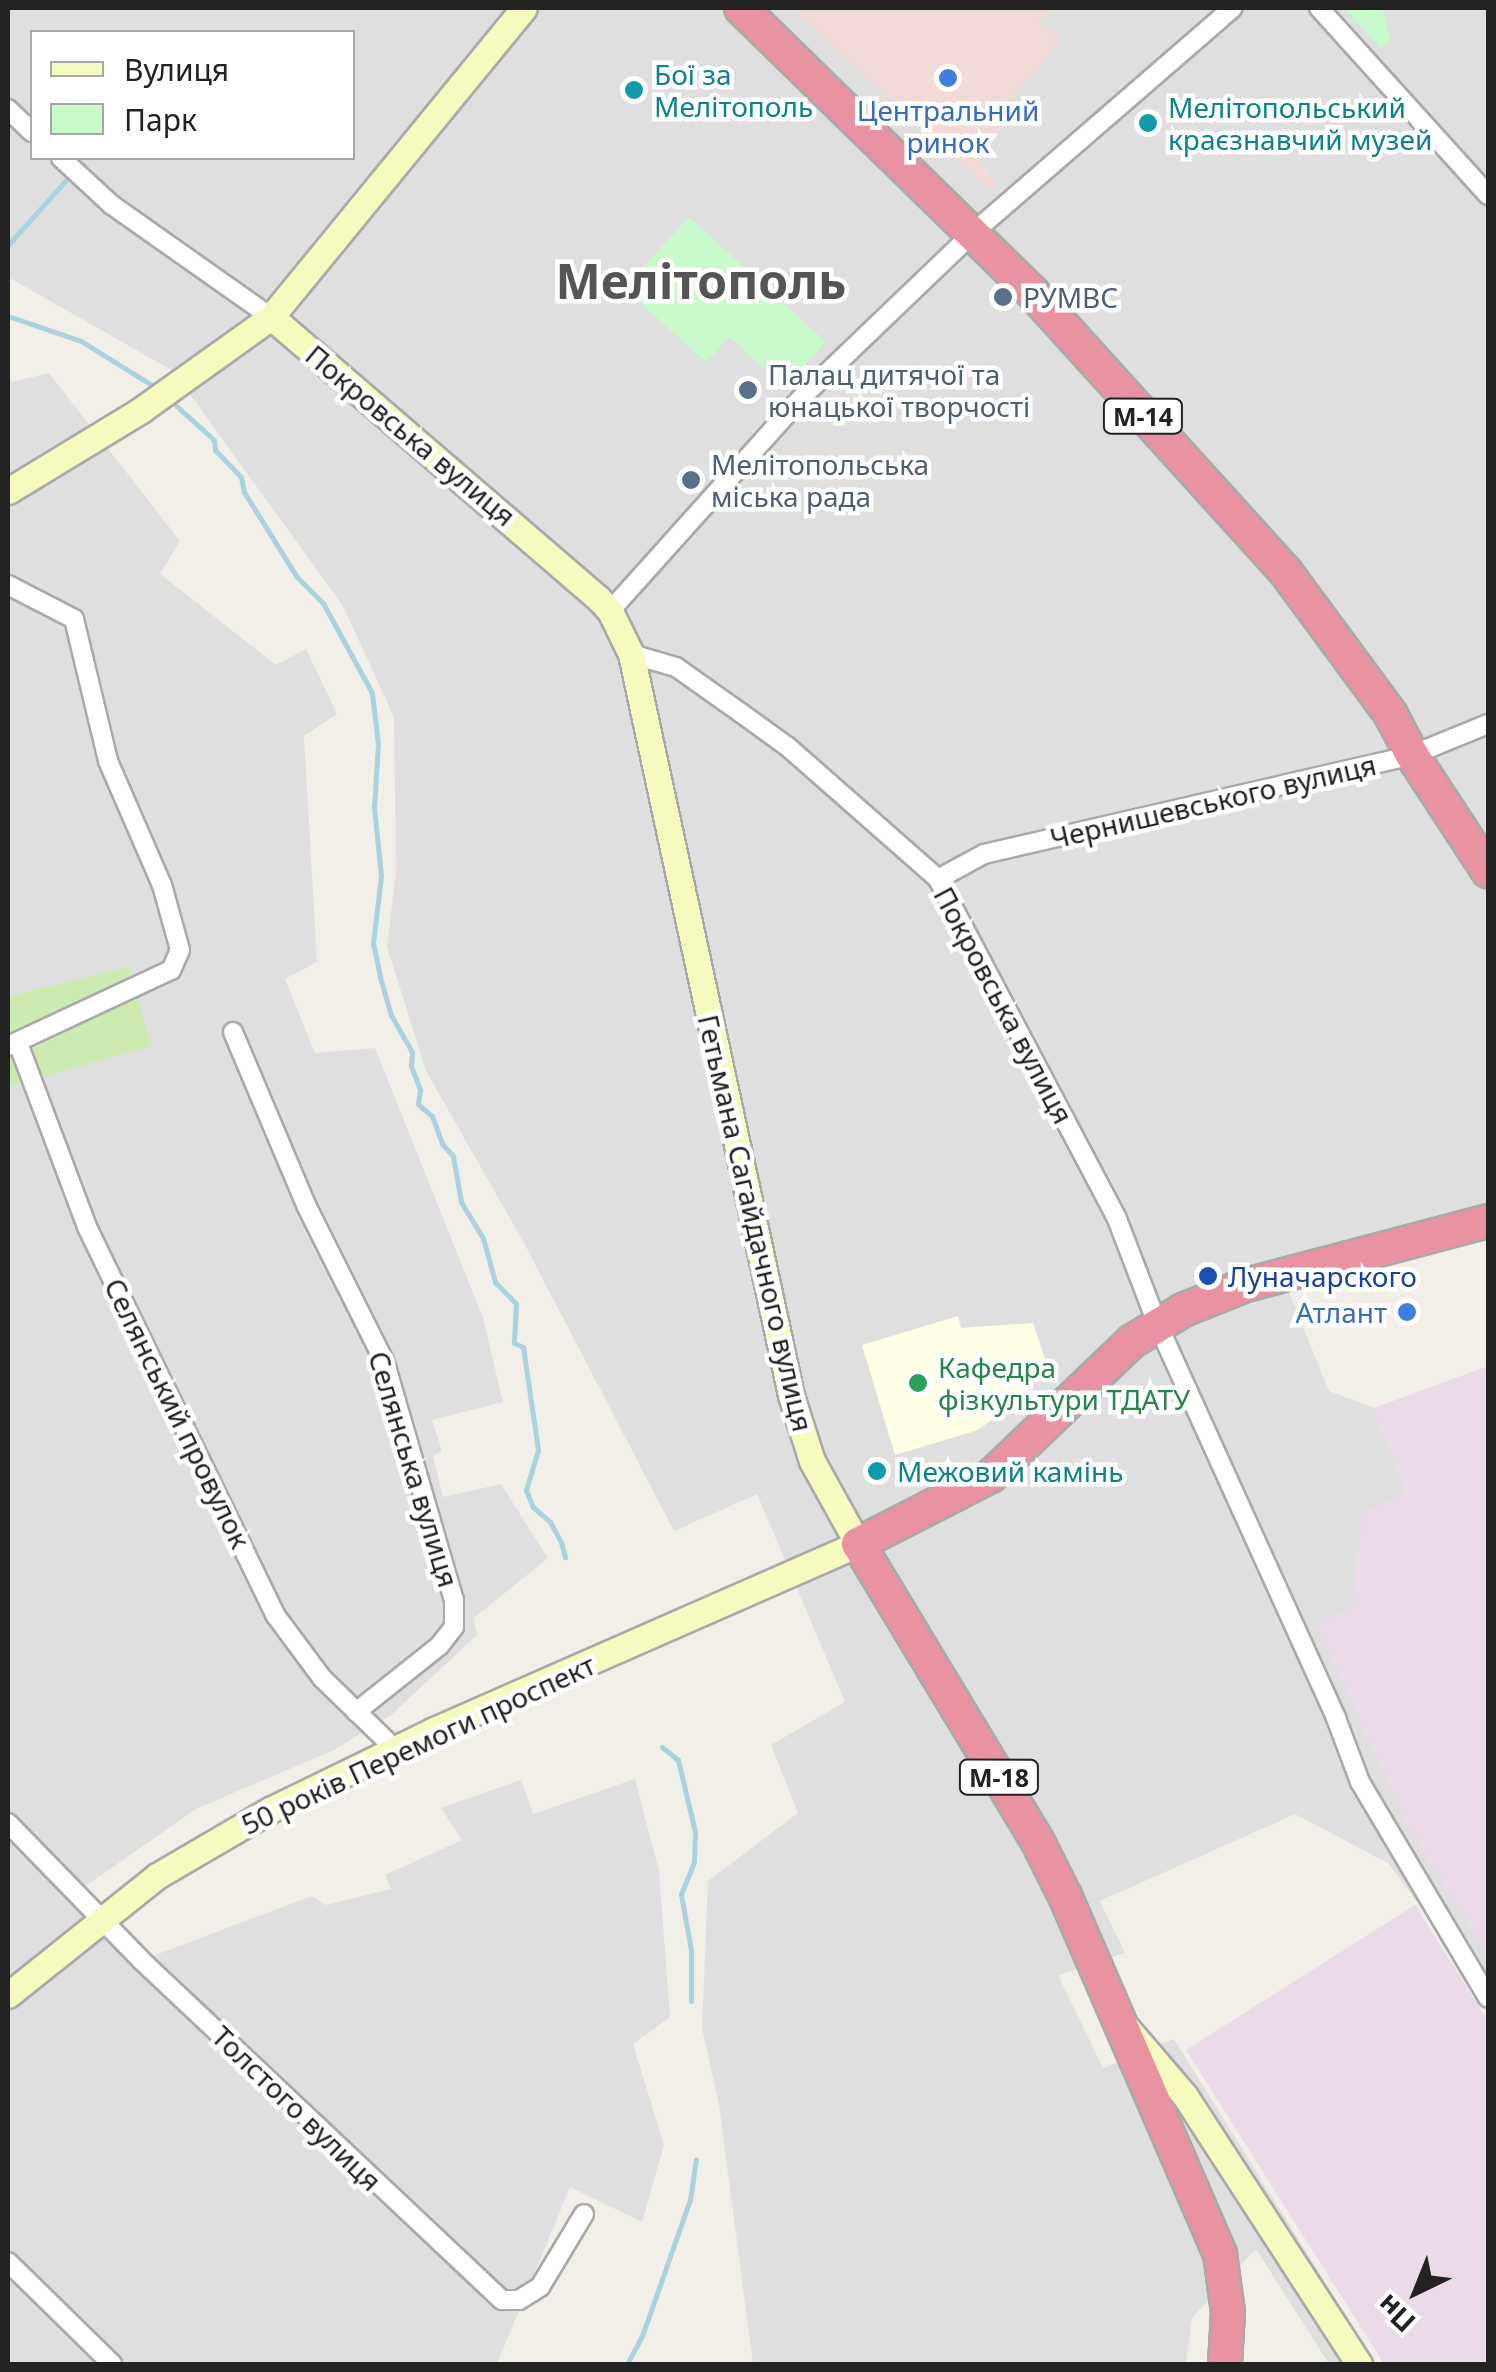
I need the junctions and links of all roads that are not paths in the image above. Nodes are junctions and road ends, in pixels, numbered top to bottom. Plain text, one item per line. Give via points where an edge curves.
1 (524, 8) edge
2 (741, 8) edge
3 (1233, 8) edge
4 (1319, 8) edge
5 (8, 108) edge
6 (30, 130) edge
7 (63, 160) edge
8 (1488, 195) edge
9 (974, 232) junction
10 (271, 316) junction
11 (8, 490) edge
12 (8, 585) edge
13 (610, 611) junction
14 (631, 654) junction
15 (1488, 724) edge
16 (1412, 756) junction
17 (1488, 870) edge
18 (938, 879) junction
19 (233, 1032) dead end
20 (13, 1044) edge
21 (1488, 1221) edge
22 (1157, 1324) junction
23 (858, 1544) junction
24 (356, 1712) junction
25 (394, 1748) junction
26 (8, 1822) edge
27 (102, 1920) junction
28 (8, 1995) edge
29 (1488, 1998) edge
30 (1120, 2020) junction
31 (584, 2214) dead end
32 (8, 2262) edge
33 (112, 2364) edge
34 (1225, 2364) edge
35 (1359, 2364) edge

1 - 10 main road
2 - 9 highway, М-14
3 - 9 street
4 - 8 street
5 - 6 street
7 - 10 street, Покровська вулиця via 112,205
9 - 13 street via 804,395
9 - 16 highway, М-14 via 1285,571 1392,715
10 - 11 main road via 173,389
10 - 13 main road, Покровська вулиця
12 - 20 street via 74,619 108,760 162,885 180,950 170,970
13 - 14 main road, Покровська вулиця
14 - 18 street, Покровська вулиця via 676,667 788,747
14 - 23 main road, Гетьмана Сагайдачного вулиця via 791,1394 812,1461
15 - 16 street, Чернишевського вулиця
16 - 17 highway, М-14
16 - 18 street, Чернишевського вулиця via 984,854
18 - 22 street, Покровська вулиця via 1117,1219
19 - 24 street, Селянська вулиця via 385,1363 454,1600 454,1627 440,1646
20 - 24 street, Селянський провулок via 87,1227 276,1616
21 - 22 highway via 1246,1286
22 - 23 highway via 991,1476
22 - 29 street, Покровська вулиця via 1360,1782
23 - 25 main road, 50 років Перемоги проспект
23 - 30 highway, Гетьмана Сагайдачного вулиця / М-18 via 1038,1842
24 - 25 street, Селянський провулок
25 - 27 main road, 50 років Перемоги проспект via 238,1828 158,1876
26 - 27 street, Толстого вулиця
27 - 28 main road, 50 років Перемоги проспект
27 - 31 street, Толстого вулиця via 502,2300 520,2300 540,2287
30 - 34 highway, М-18 via 1220,2254 1228,2312
30 - 35 main road, Гетьмана Сагайдачного вулиця via 1186,2096
32 - 33 street

